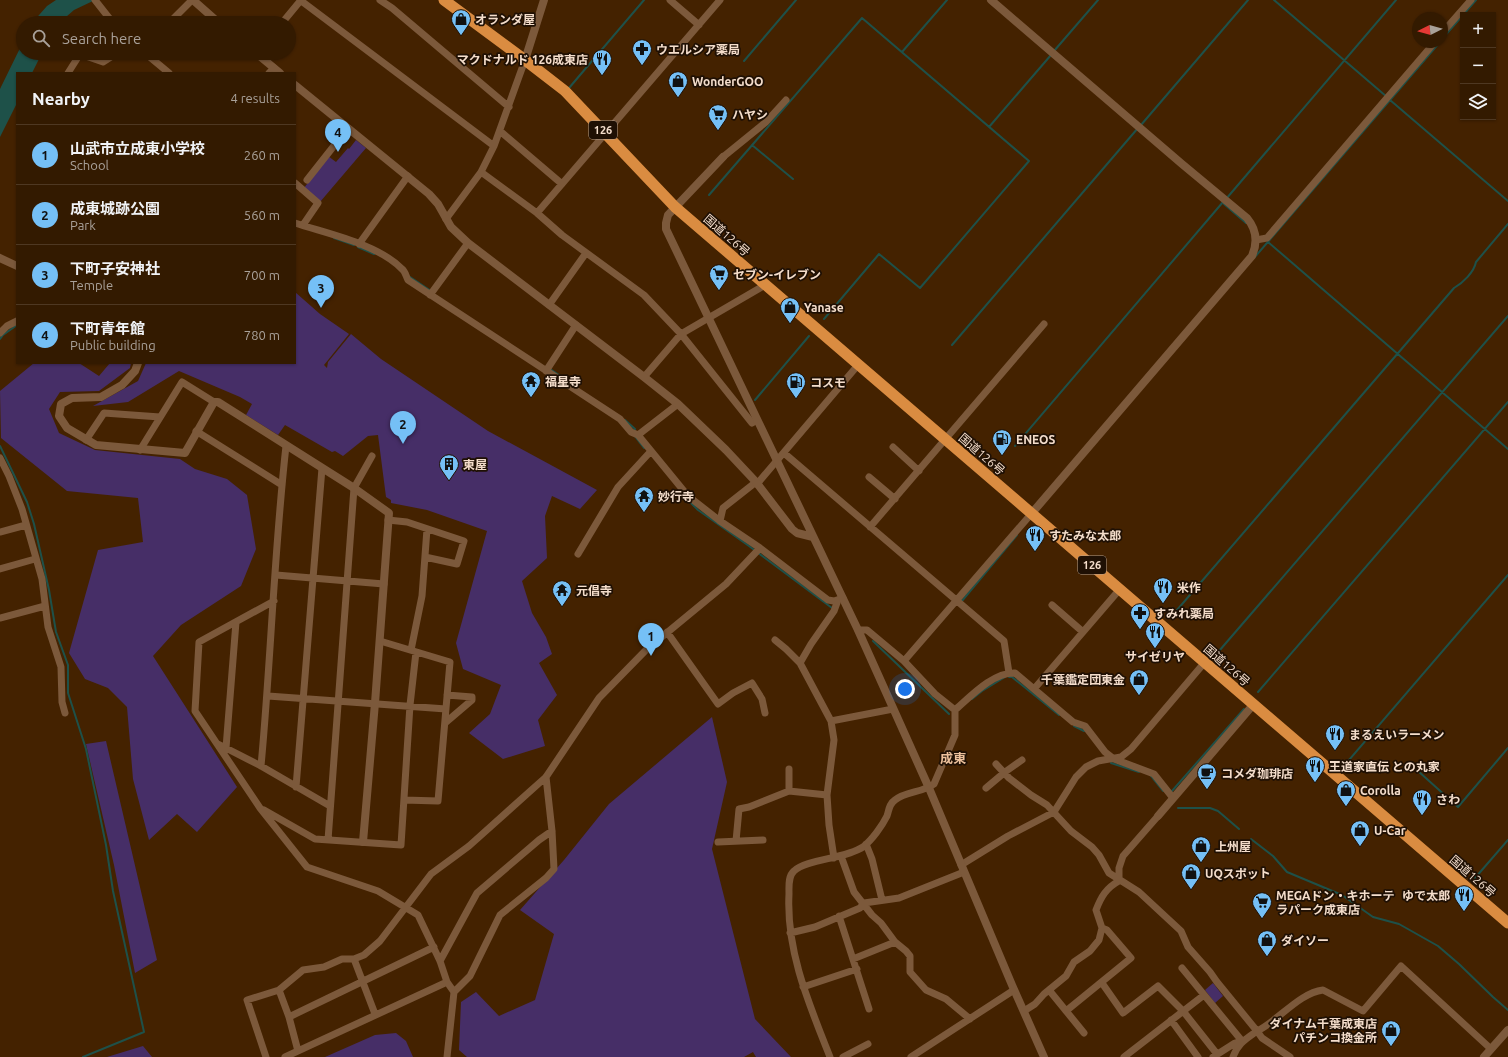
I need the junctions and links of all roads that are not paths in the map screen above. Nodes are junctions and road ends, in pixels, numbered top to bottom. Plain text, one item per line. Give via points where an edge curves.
1 (95, 0) edge
2 (192, 0) edge
3 (301, 0) edge
4 (380, 0) edge
5 (444, 0) edge
6 (544, 0) edge
7 (670, 0) edge
8 (720, 0) edge
9 (991, 0) edge
10 (1471, 0) edge
11 (107, 16) edge
12 (175, 16) edge
13 (211, 16) edge
14 (288, 16) edge
15 (699, 25) junction
16 (1448, 26) edge
17 (1430, 48) edge
18 (76, 60) edge
19 (153, 60) edge
20 (264, 60) edge
21 (525, 60) junction
22 (274, 71) edge
23 (69, 72) edge
24 (168, 72) edge
25 (296, 86) edge
26 (786, 100) dead end
27 (509, 108) junction
28 (348, 128) junction
29 (500, 131) junction
30 (606, 133) junction
31 (494, 146) junction
32 (723, 157) joint
33 (481, 172) junction
34 (408, 176) junction
35 (307, 180) dead end
36 (296, 183) edge
37 (562, 184) junction
38 (675, 207) junction
39 (537, 213) junction
40 (446, 219) junction
41 (296, 223) edge
42 (303, 225) junction
43 (1256, 240) junction
44 (468, 243) junction
45 (359, 244) junction
46 (586, 252) junction
47 (0, 258) edge
48 (16, 266) edge
49 (765, 285) junction
50 (432, 293) junction
51 (549, 305) junction
52 (708, 319) junction
53 (16, 321) edge
54 (1044, 324) dead end
55 (3, 325) edge
56 (576, 325) junction
57 (0, 333) edge
58 (681, 334) junction
59 (138, 364) edge
60 (858, 365) junction
61 (547, 369) junction
62 (644, 377) junction
63 (214, 402) junction
64 (678, 404) junction
65 (160, 417) junction
66 (757, 420) junction
67 (196, 431) junction
68 (636, 434) junction
69 (86, 440) junction
70 (946, 440) junction
71 (286, 446) junction
72 (893, 447) dead end
73 (140, 450) junction
74 (651, 451) junction
75 (784, 453) junction
76 (372, 456) dead end
77 (0, 458) edge
78 (777, 461) junction
79 (322, 468) junction
80 (919, 471) junction
81 (869, 477) dead end
82 (756, 483) junction
83 (282, 485) junction
84 (354, 488) junction
85 (895, 499) junction
86 (1032, 514) junction
87 (388, 520) junction
88 (720, 521) junction
89 (26, 525) junction
90 (870, 527) junction
91 (427, 529) junction
92 (0, 532) edge
93 (813, 537) junction
94 (757, 550) junction
95 (578, 554) dead end
96 (425, 558) junction
97 (35, 559) junction
98 (0, 569) edge
99 (276, 576) junction
100 (312, 578) junction
101 (347, 581) junction
102 (384, 584) junction
103 (1120, 589) junction
104 (840, 599) junction
105 (274, 601) junction
106 (957, 601) junction
107 (1052, 605) dead end
108 (45, 606) junction
109 (0, 618) edge
110 (236, 622) junction
111 (858, 630) junction
112 (667, 632) junction
113 (1083, 632) junction
114 (775, 640) dead end
115 (380, 641) junction
116 (414, 651) junction
117 (904, 661) junction
118 (1204, 662) junction
119 (800, 664) junction
120 (1009, 673) junction
121 (1034, 690) junction
122 (447, 695) junction
123 (268, 696) junction
124 (303, 698) junction
125 (338, 701) junction
126 (375, 703) junction
127 (410, 705) junction
128 (1253, 705) junction
129 (446, 709) junction
130 (893, 709) junction
131 (955, 710) junction
132 (65, 713) dead end
133 (765, 713) dead end
134 (831, 721) junction
135 (445, 723) junction
136 (216, 743) junction
137 (226, 748) junction
138 (1114, 759) junction
139 (1022, 760) dead end
140 (996, 764) dead end
141 (262, 766) junction
142 (789, 769) dead end
143 (1004, 772) junction
144 (546, 777) junction
145 (296, 787) junction
146 (929, 788) junction
147 (986, 788) dead end
148 (789, 791) junction
149 (827, 795) junction
150 (1173, 798) junction
151 (404, 800) junction
152 (330, 806) junction
153 (260, 808) junction
154 (1054, 812) junction
155 (1158, 816) joint
156 (552, 831) junction
157 (328, 840) junction
158 (763, 840) dead end
159 (736, 841) junction
160 (363, 842) junction
161 (718, 842) dead end
162 (866, 844) junction
163 (838, 857) junction
164 (963, 868) junction
165 (1119, 881) junction
166 (882, 900) junction
167 (864, 903) junction
168 (405, 908) junction
169 (840, 916) junction
170 (1508, 923) edge
171 (1102, 928) junction
172 (790, 934) junction
173 (895, 942) junction
174 (434, 947) junction
175 (853, 959) junction
176 (354, 960) junction
177 (440, 961) junction
178 (1182, 968) dead end
179 (857, 969) junction
180 (362, 982) junction
181 (447, 982) junction
182 (1102, 983) junction
183 (803, 987) junction
184 (279, 990) junction
185 (1014, 990) junction
186 (1049, 990) junction
187 (454, 992) junction
188 (1204, 995) junction
189 (869, 1009) dead end
190 (1024, 1011) junction
191 (1066, 1011) junction
192 (1183, 1011) junction
193 (376, 1014) junction
194 (289, 1017) junction
195 (970, 1019) junction
196 (1171, 1020) junction
197 (1508, 1030) edge
198 (1257, 1031) junction
199 (1084, 1033) dead end
200 (1242, 1041) junction
201 (868, 1044) dead end
202 (1491, 1049) junction
203 (298, 1051) junction
204 (1215, 1056) edge
205 (266, 1057) edge
206 (285, 1057) edge
207 (447, 1057) edge
208 (830, 1057) edge
209 (843, 1057) edge
210 (913, 1057) edge
211 (1044, 1057) edge
212 (1124, 1057) edge
213 (1198, 1057) edge
214 (1233, 1057) edge
215 (1290, 1057) edge
216 (1484, 1057) edge

1 - 11 street
2 - 12 street
2 - 13 street
3 - 14 street
3 - 31 street
4 - 27 street
5 - 21 highway, 国道126号 / 126
6 - 21 street
7 - 15 street
8 - 15 street
9 - 43 street via 1247,218 1254,228
10 - 16 street
15 - 30 street
17 - 43 street via 1267,238
18 - 23 street
19 - 24 street
20 - 22 street
21 - 27 street
21 - 30 highway, 国道126号 / 126 via 565,91
25 - 28 street
26 - 32 street via 766,122
27 - 29 street
28 - 34 street
28 - 35 street
29 - 31 street
29 - 37 street
30 - 37 street
30 - 38 highway, 国道126号 / 126
31 - 33 street
32 - 38 street
33 - 39 street
33 - 40 street
34 - 40 street via 438,204
34 - 45 street
36 - 42 street via 318,203
37 - 39 street
38 - 49 highway, 国道126号 / 126
38 - 52 street via 668,215 666,229
39 - 46 street
40 - 44 street
41 - 42 street
42 - 45 street
43 - 86 street via 1252,256
44 - 50 street
44 - 51 street
45 - 50 street via 386,256 406,274 408,280
46 - 51 street
46 - 58 street via 644,295
47 - 48 street
49 - 52 street
49 - 60 highway, 国道126号 / 126
50 - 61 street
51 - 56 street
52 - 58 street
52 - 66 street
53 - 55 street
54 - 70 street
55 - 57 street
56 - 61 street
56 - 62 street
58 - 62 street
58 - 66 street via 752,423
59 - 69 street via 135,371 122,385 101,397 72,398 61,404 59,416 67,428
60 - 70 highway, 国道126号 / 126
60 - 75 street
61 - 68 street via 620,419
62 - 64 street
63 - 65 street via 182,382
63 - 67 street
63 - 71 street via 218,402
64 - 68 street
64 - 82 street
65 - 69 street via 104,413
65 - 73 street
66 - 78 street
67 - 73 street via 185,453
67 - 83 street
68 - 74 street
69 - 73 street via 96,445
70 - 80 street
70 - 86 highway, 国道126号 / 126
71 - 79 street
71 - 83 street
72 - 80 street
74 - 88 street via 688,496
74 - 95 street via 618,487
75 - 78 street
75 - 90 street
76 - 84 street
77 - 89 street via 22,509
78 - 82 street
78 - 93 street
79 - 84 street
79 - 100 street
80 - 85 street
81 - 85 street
82 - 88 street via 723,508
82 - 93 street via 796,533
83 - 99 street
84 - 87 street via 389,513
84 - 101 street
85 - 90 street
86 - 103 highway, 国道126号 / 126
86 - 106 street
87 - 91 street via 407,522
87 - 102 street
88 - 94 street
89 - 92 street
89 - 97 street
90 - 106 street
91 - 96 street
91 - 96 street via 464,541 457,564
93 - 104 street
94 - 104 street via 828,600
94 - 112 street via 726,584
96 - 116 street
97 - 98 street
97 - 108 street via 42,579
99 - 100 street
99 - 105 street
100 - 101 street
100 - 124 street
101 - 102 street
101 - 125 street
102 - 115 street
103 - 113 street
103 - 118 highway, 国道126号 / 126
104 - 111 street
104 - 119 street
105 - 110 street
105 - 123 street
106 - 117 street
106 - 120 street via 1004,641
107 - 113 street
108 - 109 street
108 - 132 street via 48,627 61,667 62,702
110 - 136 street via 199,642 195,711
110 - 137 street
111 - 117 street via 868,630
111 - 130 street
112 - 133 street via 718,704 752,683 762,699
112 - 144 street via 600,698
113 - 121 street
114 - 119 street
115 - 116 street
115 - 126 street
116 - 122 street via 450,662
116 - 127 street
117 - 131 street via 935,694
118 - 128 highway, 国道126号 / 126
118 - 138 street via 1131,749
119 - 134 street
120 - 121 street
120 - 131 street via 984,685
121 - 138 street via 1073,722 1085,726 1105,752
122 - 129 street
122 - 135 street via 472,697 472,700
123 - 124 street
123 - 141 street
124 - 125 street
124 - 145 street
125 - 126 street
125 - 152 street
126 - 127 street
126 - 160 street
127 - 129 street
127 - 151 street
128 - 150 street
128 - 170 highway, 国道126号 / 126
129 - 135 street
130 - 134 street
130 - 146 street
131 - 146 street via 953,742 934,784
134 - 149 street via 834,740
135 - 151 street via 438,801
136 - 137 street
136 - 153 street
137 - 141 street
138 - 150 street via 1154,774
138 - 154 street via 1098,760 1086,768 1076,777
139 - 143 street
140 - 143 street
141 - 145 street
142 - 148 street
143 - 147 street
143 - 154 street
144 - 156 street
144 - 168 street via 469,846 431,874
145 - 152 street
146 - 162 street via 895,799 880,828
146 - 164 street
148 - 149 street
148 - 159 street via 738,809
149 - 163 street via 829,825
150 - 155 street
151 - 160 street via 401,845
152 - 157 street
153 - 157 street via 315,839
153 - 168 street via 307,867 378,891
154 - 164 street via 1008,836
154 - 165 street via 1071,831 1092,847 1109,874
155 - 165 street via 1124,856 1119,868
156 - 177 street via 478,893
156 - 187 street via 554,869 500,915 470,976
157 - 160 street
158 - 159 street
159 - 161 street
162 - 163 street
162 - 166 street
163 - 167 street via 854,892
163 - 172 street via 802,866 794,871 789,879
164 - 166 street via 900,898
164 - 185 street
165 - 171 street via 1102,895 1096,910
165 - 198 street via 1139,892 1181,931 1188,947
166 - 167 street
167 - 169 street via 860,908
167 - 173 street
168 - 174 street via 413,910 418,915
168 - 176 street via 380,941
169 - 172 street
169 - 175 street
171 - 182 street via 1107,930 1131,958
171 - 186 street via 1098,940 1090,951 1074,962 1066,976
172 - 183 street
173 - 175 street
173 - 195 street via 910,956 910,972 926,990 946,999
174 - 177 street
174 - 180 street
175 - 179 street
176 - 180 street
176 - 184 street via 342,959 324,967 304,970
177 - 181 street
178 - 188 street
179 - 183 street
179 - 189 street
180 - 193 street
180 - 194 street
181 - 187 street
181 - 193 street
182 - 191 street
182 - 192 street via 1123,1013 1158,986
183 - 208 street
184 - 194 street
184 - 205 street via 246,1000
185 - 190 street
185 - 195 street
186 - 190 street
186 - 191 street
187 - 207 street
188 - 192 street
188 - 200 street
190 - 211 street
191 - 199 street
192 - 196 street
192 - 204 street
193 - 203 street
194 - 203 street
195 - 210 street
196 - 212 street
196 - 213 street
197 - 202 street
198 - 200 street
198 - 202 street via 1294,1003 1323,990 1363,1011 1401,966
198 - 215 street via 1262,1038
200 - 204 street via 1235,1042
200 - 214 street
201 - 209 street
202 - 216 street
203 - 206 street

